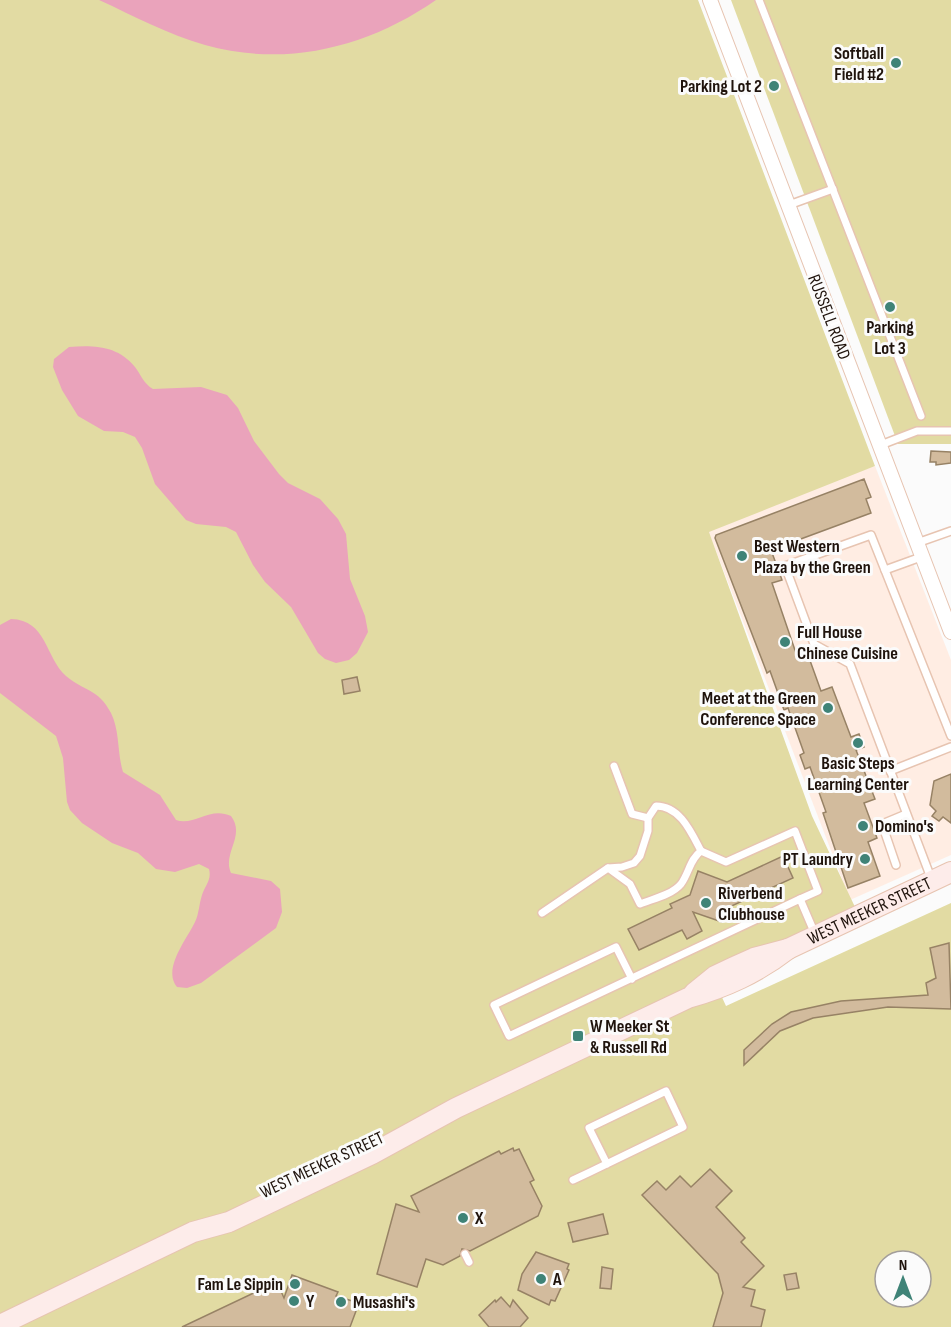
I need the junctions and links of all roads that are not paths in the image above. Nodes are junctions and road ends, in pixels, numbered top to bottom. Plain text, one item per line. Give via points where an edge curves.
1 (710, 0) edge
2 (759, 0) edge
3 (833, 189) junction
4 (786, 206) junction
5 (921, 416) dead end
6 (951, 431) edge
7 (878, 446) junction
8 (951, 531) edge
9 (916, 543) junction
10 (921, 557) junction
11 (885, 570) junction
12 (951, 632) edge
13 (950, 730) edge
14 (951, 747) edge
15 (614, 766) dead end
16 (890, 771) junction
17 (906, 814) junction
18 (648, 818) junction
19 (701, 851) junction
20 (896, 865) dead end
21 (608, 868) junction
22 (951, 872) edge
23 (932, 881) junction
24 (800, 899) junction
25 (542, 913) dead end
26 (816, 936) junction
27 (632, 979) junction
28 (456, 1108) junction
29 (607, 1164) junction
30 (573, 1180) dead end
31 (193, 1232) junction
32 (465, 1254) dead end
33 (469, 1262) dead end
34 (0, 1325) edge

1 - 4 street, RUSSELL ROAD
2 - 3 lane
3 - 4 lane
3 - 5 lane
4 - 7 street, RUSSELL ROAD
6 - 7 lane via 917,431
7 - 9 street, RUSSELL ROAD
8 - 9 lane
9 - 10 street, RUSSELL ROAD
10 - 11 lane
10 - 12 street, RUSSELL ROAD
11 - 13 lane
11 - 16 lane via 871,535 785,566 813,644 850,664
14 - 16 lane
15 - 18 lane via 632,814
16 - 17 lane
17 - 20 lane via 882,824
17 - 23 lane
18 - 19 lane via 656,806 672,811 689,828
18 - 21 lane via 640,856 622,867
19 - 21 lane via 695,855 681,884 640,904 630,885
19 - 24 lane via 726,862 795,831 818,891
21 - 25 lane
22 - 23 main road, WEST MEEKER STREET
23 - 26 main road, WEST MEEKER STREET
24 - 26 lane
24 - 27 lane
26 - 28 main road, WEST MEEKER STREET via 734,967 688,998
27 - 27 lane via 509,1036 494,1005 616,947
28 - 31 main road, WEST MEEKER STREET via 372,1154 229,1222
28 - 31 main road, WEST MEEKER STREET via 358,1146 224,1211
29 - 29 lane via 683,1127 666,1091 590,1128
29 - 30 lane
31 - 34 main road, WEST MEEKER STREET
32 - 33 lane

